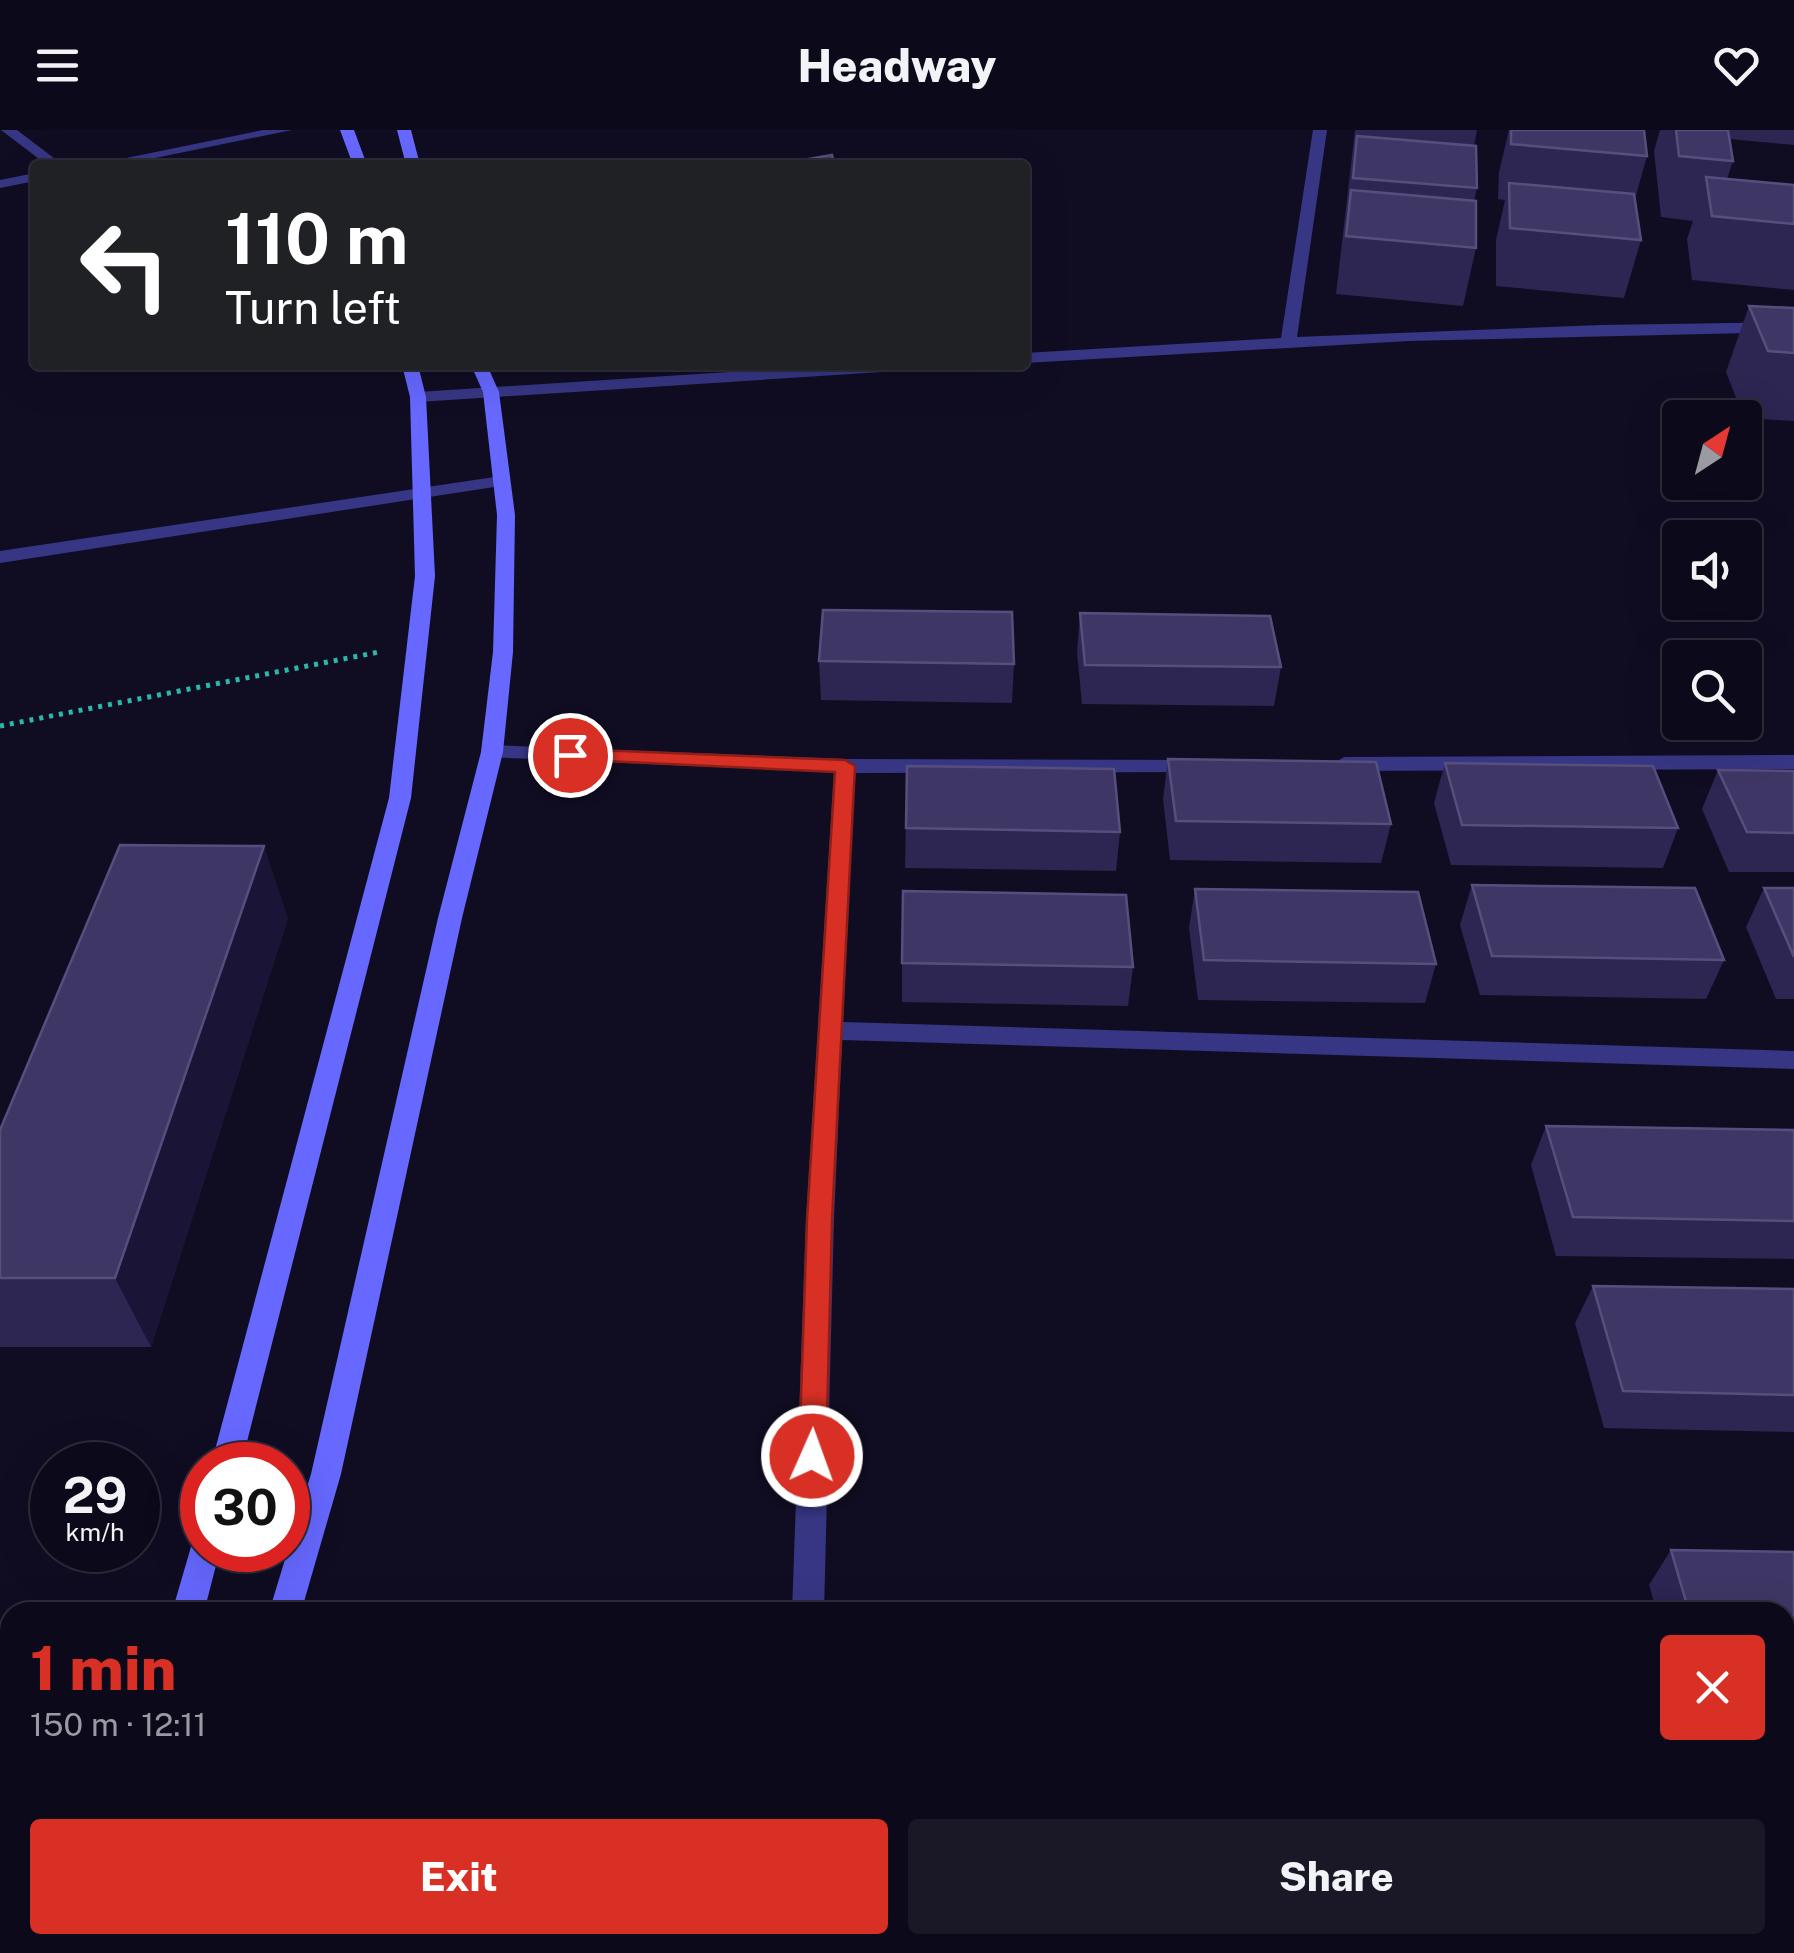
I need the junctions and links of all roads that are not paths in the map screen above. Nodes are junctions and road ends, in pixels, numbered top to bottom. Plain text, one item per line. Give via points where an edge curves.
1 (8, 130) edge
2 (285, 130) edge
3 (347, 130) edge
4 (404, 130) edge
5 (1320, 130) edge
6 (49, 160) edge
7 (126, 160) edge
8 (358, 160) edge
9 (412, 160) edge
10 (30, 178) edge
11 (0, 184) edge
12 (1794, 327) edge
13 (1290, 339) junction
14 (1030, 358) edge
15 (411, 370) edge
16 (480, 370) edge
17 (836, 370) edge
18 (491, 392) junction
19 (418, 397) junction
20 (501, 481) junction
21 (420, 494) junction
22 (0, 557) edge
23 (492, 752) junction
24 (1794, 762) edge
25 (1320, 764) edge
26 (1221, 765) edge
27 (845, 766) junction
28 (830, 1031) junction
29 (1794, 1060) edge
30 (232, 1442) edge
31 (198, 1572) edge
32 (191, 1602) edge
33 (288, 1602) edge
34 (808, 1602) edge

1 - 6 street
2 - 7 street
3 - 8 main road
4 - 9 main road
5 - 13 street
10 - 11 street
12 - 13 street
13 - 14 street
15 - 19 main road
16 - 18 main road
17 - 18 street
18 - 19 street
18 - 20 main road
19 - 21 main road
20 - 21 street
20 - 23 main road via 503,652
21 - 22 street
21 - 30 main road via 425,576 400,798
23 - 27 street
23 - 33 main road via 326,1474
24 - 25 street
26 - 27 street
27 - 28 street
28 - 29 street
28 - 34 street
31 - 32 main road

